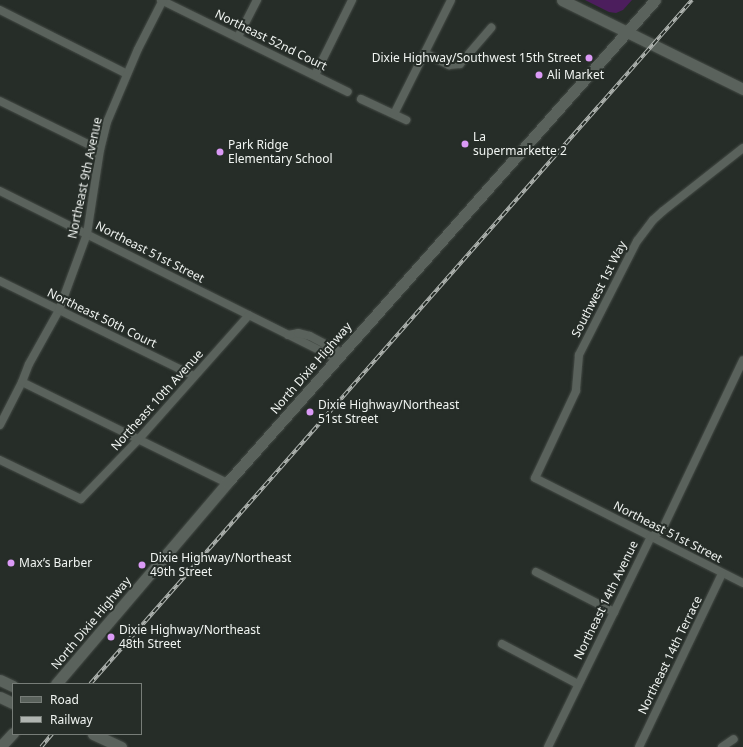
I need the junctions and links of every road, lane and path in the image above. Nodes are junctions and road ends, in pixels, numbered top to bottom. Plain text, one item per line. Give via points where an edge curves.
1 (162, 0) edge
2 (257, 0) edge
3 (352, 0) edge
4 (451, 0) edge
5 (562, 0) edge
6 (655, 0) edge
7 (0, 10) edge
8 (491, 28) dead end
9 (627, 32) junction
10 (238, 37) junction
11 (425, 53) junction
12 (127, 74) junction
13 (315, 75) junction
14 (743, 89) edge
15 (348, 92) dead end
16 (361, 99) dead end
17 (0, 101) edge
18 (394, 114) junction
19 (406, 120) dead end
20 (743, 148) edge
21 (100, 150) junction
22 (0, 191) edge
23 (86, 234) junction
24 (0, 281) edge
25 (59, 310) junction
26 (250, 315) junction
27 (340, 356) junction
28 (743, 360) edge
29 (194, 376) junction
30 (22, 382) junction
31 (0, 425) edge
32 (138, 440) junction
33 (0, 460) edge
34 (535, 478) joint
35 (227, 483) junction
36 (651, 537) junction
37 (536, 572) dead end
38 (722, 574) junction
39 (743, 583) edge
40 (614, 612) junction
41 (502, 644) dead end
42 (0, 680) edge
43 (57, 683) edge
44 (578, 684) junction
45 (12, 686) edge
46 (0, 697) edge
47 (12, 703) edge
48 (12, 734) edge
49 (96, 735) edge
50 (734, 739) dead end
51 (0, 747) edge
52 (121, 747) edge
53 (548, 747) edge
54 (639, 747) edge
55 (722, 747) edge

1 - 10 street, Northeast 52nd Court
1 - 12 street, Northeast 9th Avenue
2 - 10 street
3 - 13 street
4 - 11 street
5 - 9 main road
6 - 9 main road, North Dixie Highway
7 - 12 street
8 - 11 street via 460,64 450,65
9 - 14 main road
9 - 27 main road, North Dixie Highway
10 - 13 street, Northeast 52nd Court
11 - 18 street
12 - 21 street, Northeast 9th Avenue via 107,122
13 - 15 street, Northeast 52nd Court
16 - 18 street
17 - 21 street
18 - 19 street
20 - 34 street, Southwest 1st Way via 658,215 637,241 578,355 576,391
21 - 23 street, Northeast 9th Avenue
22 - 23 street, Northeast 51st Street
23 - 25 street, Northeast 9th Avenue
23 - 26 street, Northeast 51st Street
24 - 25 street, Northeast 50th Court
25 - 29 street, Northeast 50th Court
25 - 30 street, Northeast 9th Avenue via 28,364
26 - 27 street, Northeast 51st Street via 288,335 298,333 310,336
26 - 29 street, Northeast 10th Avenue
27 - 35 main road, North Dixie Highway
28 - 36 street, Northeast 14th Avenue via 662,530
29 - 32 street, Northeast 10th Avenue
30 - 31 street, Northeast 9th Avenue
30 - 32 street
32 - 33 street, Northeast 10th Avenue via 81,499
32 - 35 street
34 - 36 street, Northeast 51st Street
35 - 43 main road, North Dixie Highway
36 - 38 street, Northeast 51st Street
36 - 40 street, Northeast 14th Avenue
37 - 40 street
38 - 39 street, Northeast 51st Street
38 - 54 street, Northeast 14th Terrace
40 - 44 street, Northeast 14th Avenue
41 - 44 street
42 - 45 main road
44 - 53 street, Northeast 14th Avenue
46 - 47 main road
48 - 51 main road
49 - 52 main road
50 - 55 street

